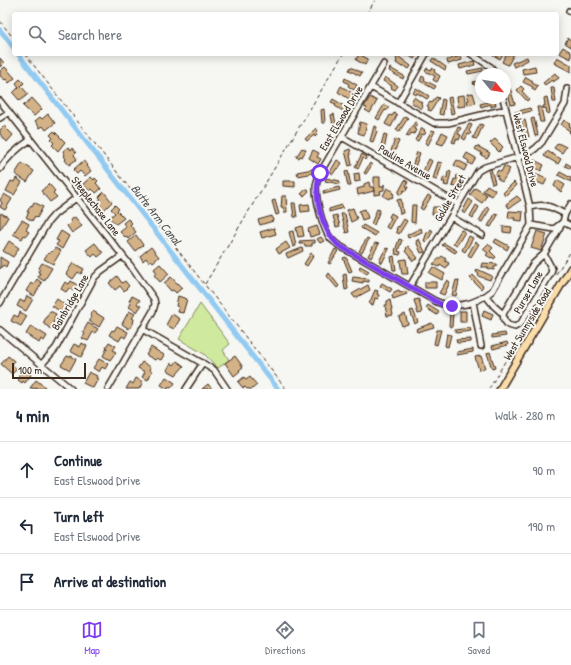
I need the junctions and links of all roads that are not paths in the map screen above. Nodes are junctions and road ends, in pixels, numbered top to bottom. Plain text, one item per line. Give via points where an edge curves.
1 (425, 56) edge
2 (474, 56) edge
3 (384, 64) dead end
4 (492, 68) edge
5 (371, 88) junction
6 (567, 89) dead end
7 (0, 101) edge
8 (398, 103) junction
9 (505, 104) edge
10 (506, 109) junction
11 (9, 112) junction
12 (0, 118) edge
13 (342, 137) junction
14 (30, 140) junction
15 (516, 157) junction
16 (0, 169) edge
17 (76, 198) junction
18 (458, 204) junction
19 (571, 204) edge
20 (530, 207) junction
21 (565, 214) junction
22 (451, 217) junction
23 (563, 222) junction
24 (531, 226) junction
25 (571, 226) edge
26 (482, 235) dead end
27 (544, 254) junction
28 (122, 256) junction
29 (571, 268) edge
30 (410, 286) junction
31 (486, 296) junction
32 (473, 302) junction
33 (0, 303) edge
34 (504, 314) junction
35 (142, 329) junction
36 (0, 330) edge
37 (481, 346) dead end
38 (203, 363) junction
39 (41, 365) junction
40 (70, 389) edge
41 (108, 389) edge
42 (186, 389) edge
43 (227, 389) edge
44 (500, 389) edge

1 - 8 street
2 - 4 street
3 - 5 street, East Elswood Drive
5 - 8 street
5 - 13 street, East Elswood Drive
6 - 15 street, Goldie Street via 565,104 542,142 528,154
7 - 11 street, Steeplechase Lane
8 - 10 street via 434,123 448,123
9 - 10 street, West Elswood Drive
10 - 15 street, West Elswood Drive
11 - 12 street
11 - 14 street, Steeplechase Lane
13 - 18 street, Pauline Avenue
13 - 30 street, East Elswood Drive via 317,180 318,203 328,233 338,245
14 - 16 street via 13,152
14 - 17 street, Steeplechase Lane
15 - 18 street, Goldie Street via 478,171
15 - 20 street, West Elswood Drive
17 - 28 street, Steeplechase Lane
17 - 33 street via 48,222
18 - 22 street, Goldie Street
19 - 21 street
20 - 21 street via 540,204
20 - 24 street
21 - 23 street
22 - 26 street
22 - 30 street, Goldie Street
23 - 24 street via 554,229
23 - 25 street
23 - 27 street
24 - 31 street, East Elswood Drive via 496,285
27 - 34 street via 533,264
27 - 34 street, Purser Lane via 552,269 551,273 521,323 515,328 510,326 504,320
28 - 35 street, Steeplechase Lane via 154,299 153,311
28 - 39 street, Bainbridge Lane via 94,278 56,348
29 - 44 main road, West Sunnyside Road
30 - 32 street, East Elswood Drive via 443,305
31 - 32 street, East Elswood Drive
31 - 34 street
32 - 37 street
35 - 38 street
35 - 41 street, Steeplechase Lane
36 - 39 street
38 - 42 street
38 - 43 street via 214,370
39 - 40 street

